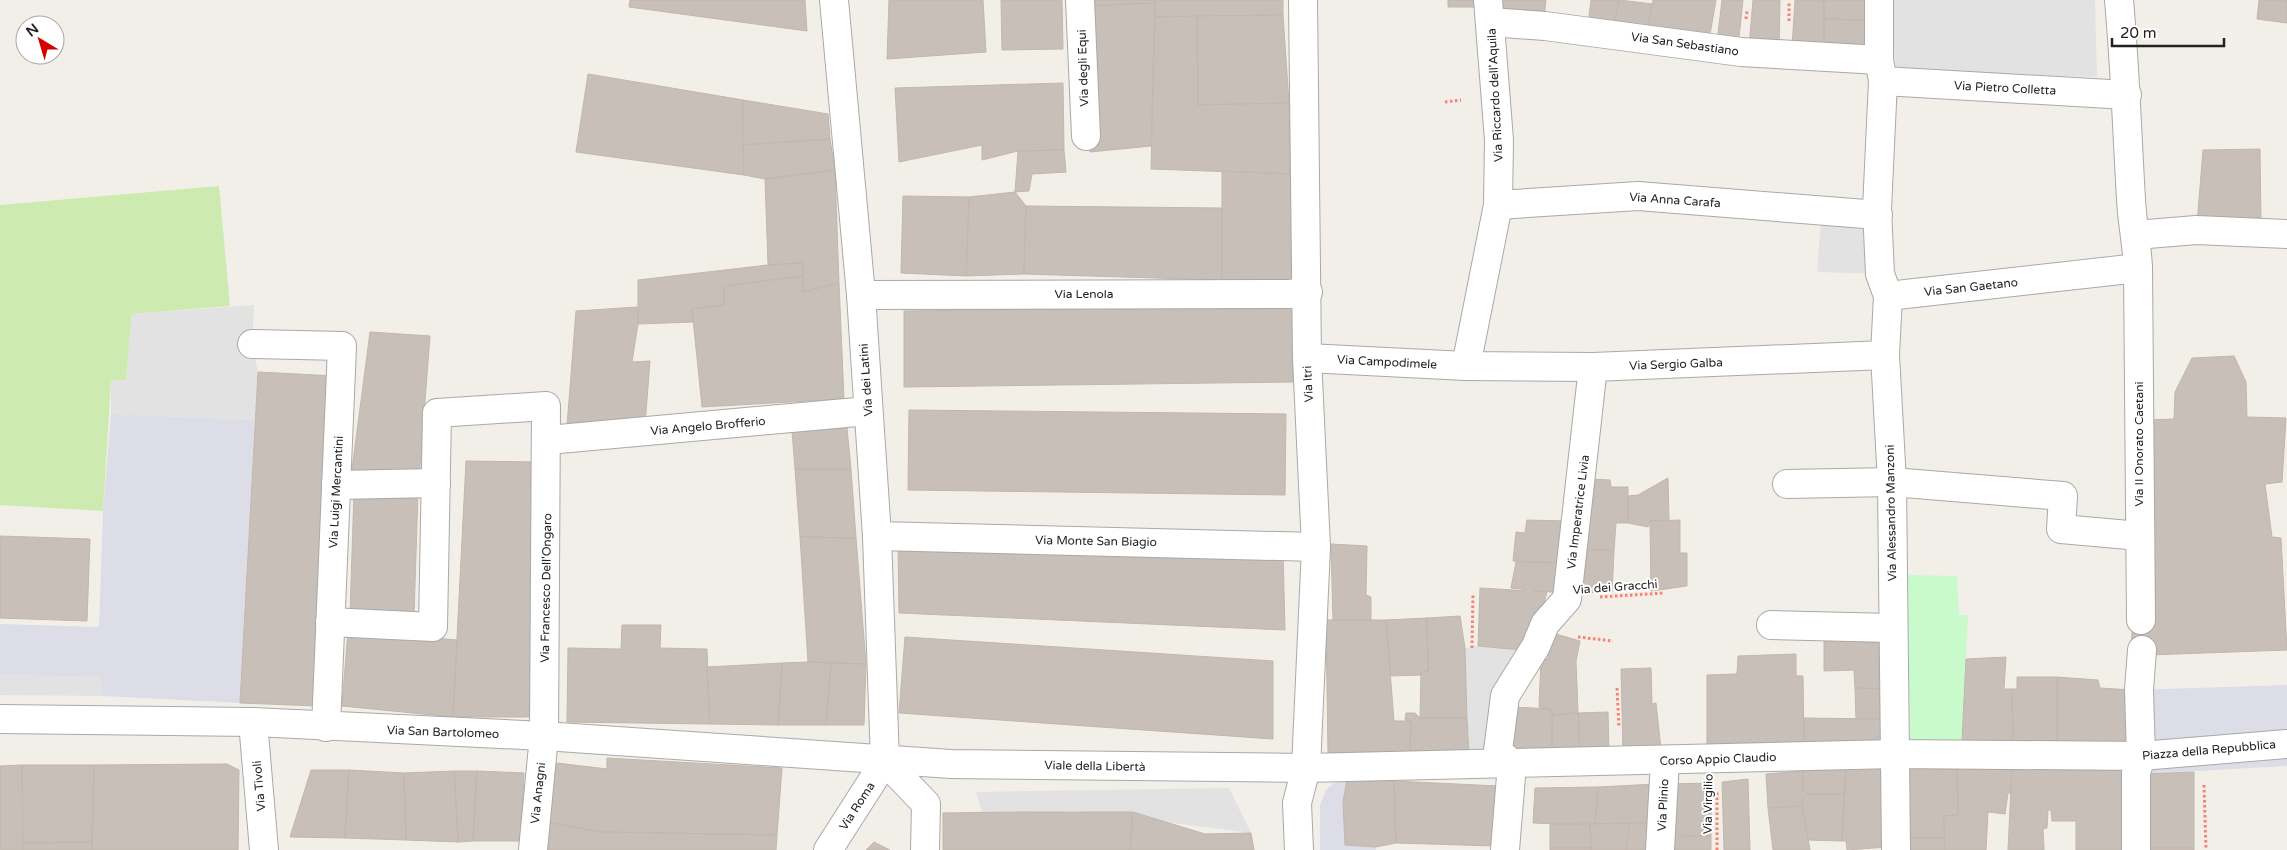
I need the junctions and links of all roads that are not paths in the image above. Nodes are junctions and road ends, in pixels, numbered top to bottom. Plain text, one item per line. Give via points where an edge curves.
1 (834, 0) edge
2 (1080, 0) edge
3 (1303, 0) edge
4 (1879, 0) edge
5 (2119, 0) edge
6 (1489, 11) edge
7 (1881, 71) junction
8 (2127, 95) junction
9 (1086, 136) dead end
10 (1498, 205) junction
11 (1878, 212) junction
12 (2287, 234) edge
13 (2136, 236) junction
14 (2138, 268) junction
15 (1884, 285) junction
16 (1308, 292) junction
17 (861, 295) junction
18 (252, 344) dead end
19 (1885, 355) junction
20 (1307, 358) junction
21 (1466, 366) junction
22 (1593, 367) junction
23 (868, 412) junction
24 (548, 440) junction
25 (1892, 482) junction
26 (436, 483) junction
27 (1787, 484) dead end
28 (336, 485) junction
29 (877, 536) junction
30 (2140, 536) junction
31 (1316, 547) junction
32 (2141, 620) dead end
33 (330, 622) junction
34 (1771, 626) dead end
35 (1892, 628) junction
36 (2142, 650) dead end
37 (0, 718) edge
38 (253, 722) junction
39 (326, 727) junction
40 (544, 736) junction
41 (2287, 744) edge
42 (1895, 754) junction
43 (1665, 760) junction
44 (885, 761) junction
45 (2136, 762) junction
46 (1512, 764) junction
47 (1306, 768) junction
48 (264, 850) edge
49 (533, 850) edge
50 (828, 850) edge
51 (925, 850) edge
52 (1299, 850) edge
53 (1504, 850) edge
54 (1660, 850) edge
55 (1896, 850) edge
56 (2136, 850) edge

1 - 17 street, Via dei Latini
2 - 9 street, Via degli Equi
3 - 16 street, Via Itri
4 - 7 street
5 - 8 street
6 - 7 street, Via San Sebastiano via 1545,26 1788,56
6 - 10 street, Via Riccardo dell'Aquila via 1499,140
7 - 8 street, Via Pietro Colletta
7 - 11 street
8 - 13 street, Via II Onorato Caetani via 2131,202
10 - 11 street, Via Anna Carafa via 1638,196
10 - 21 street, Via Riccardo dell'Aquila
11 - 15 street, Via Alessandro Manzoni
12 - 13 street via 2196,230
13 - 14 street, Via II Onorato Caetani
14 - 15 street, Via San Gaetano via 2055,277
14 - 30 street, Via II Onorato Caetani
15 - 19 street, Via Alessandro Manzoni
16 - 17 street, Via Lenola
16 - 20 street, Via Itri
17 - 23 street, Via dei Latini
18 - 28 street, Via Luigi Mercantini via 342,346
19 - 22 street, Via Sergio Galba
19 - 25 street, Via Alessandro Manzoni
20 - 21 street, Via Campodimele
20 - 31 street, Via Itri
21 - 22 street, Via Sergio Galba
22 - 46 street, Via Imperatrice Livia via 1567,599 1545,624 1536,646 1505,696 1498,751
23 - 24 street, Via Angelo Brofferio
23 - 29 street, Via dei Latini
24 - 26 street, Via Francesco Dell'Ongaro via 546,406 437,413
24 - 40 street, Via Francesco Dell'Ongaro
25 - 27 street
25 - 30 street via 2063,496 2061,529
25 - 35 street, Via Alessandro Manzoni
26 - 28 street
26 - 33 street via 433,627
28 - 33 street, Via Luigi Mercantini
29 - 31 street, Via Monte San Biagio
29 - 44 street, Via dei Latini
30 - 32 street, Via II Onorato Caetani
31 - 47 street, Via Itri
33 - 39 street, Via Luigi Mercantini
34 - 35 street
35 - 42 street, Via Alessandro Manzoni
36 - 45 street
37 - 38 street, Via San Bartolomeo
38 - 39 street, Via San Bartolomeo
38 - 48 street, Via Tivoli
39 - 40 street, Via San Bartolomeo
40 - 44 street, Via San Bartolomeo
40 - 49 street, Via Anagni
41 - 45 street, Piazza della Repubblica
42 - 43 street, Corso Appio Claudio
42 - 45 street, Corso Appio Claudio
42 - 55 street, Via Alessandro Manzoni
43 - 46 street, Corso Appio Claudio
43 - 54 street, Via Plinio
44 - 47 street, Viale della Libertà
44 - 50 street, Via Roma
44 - 51 street via 926,804
45 - 56 street
46 - 47 street, Corso Appio Claudio
46 - 53 street
47 - 52 street, Via Itri via 1298,802

